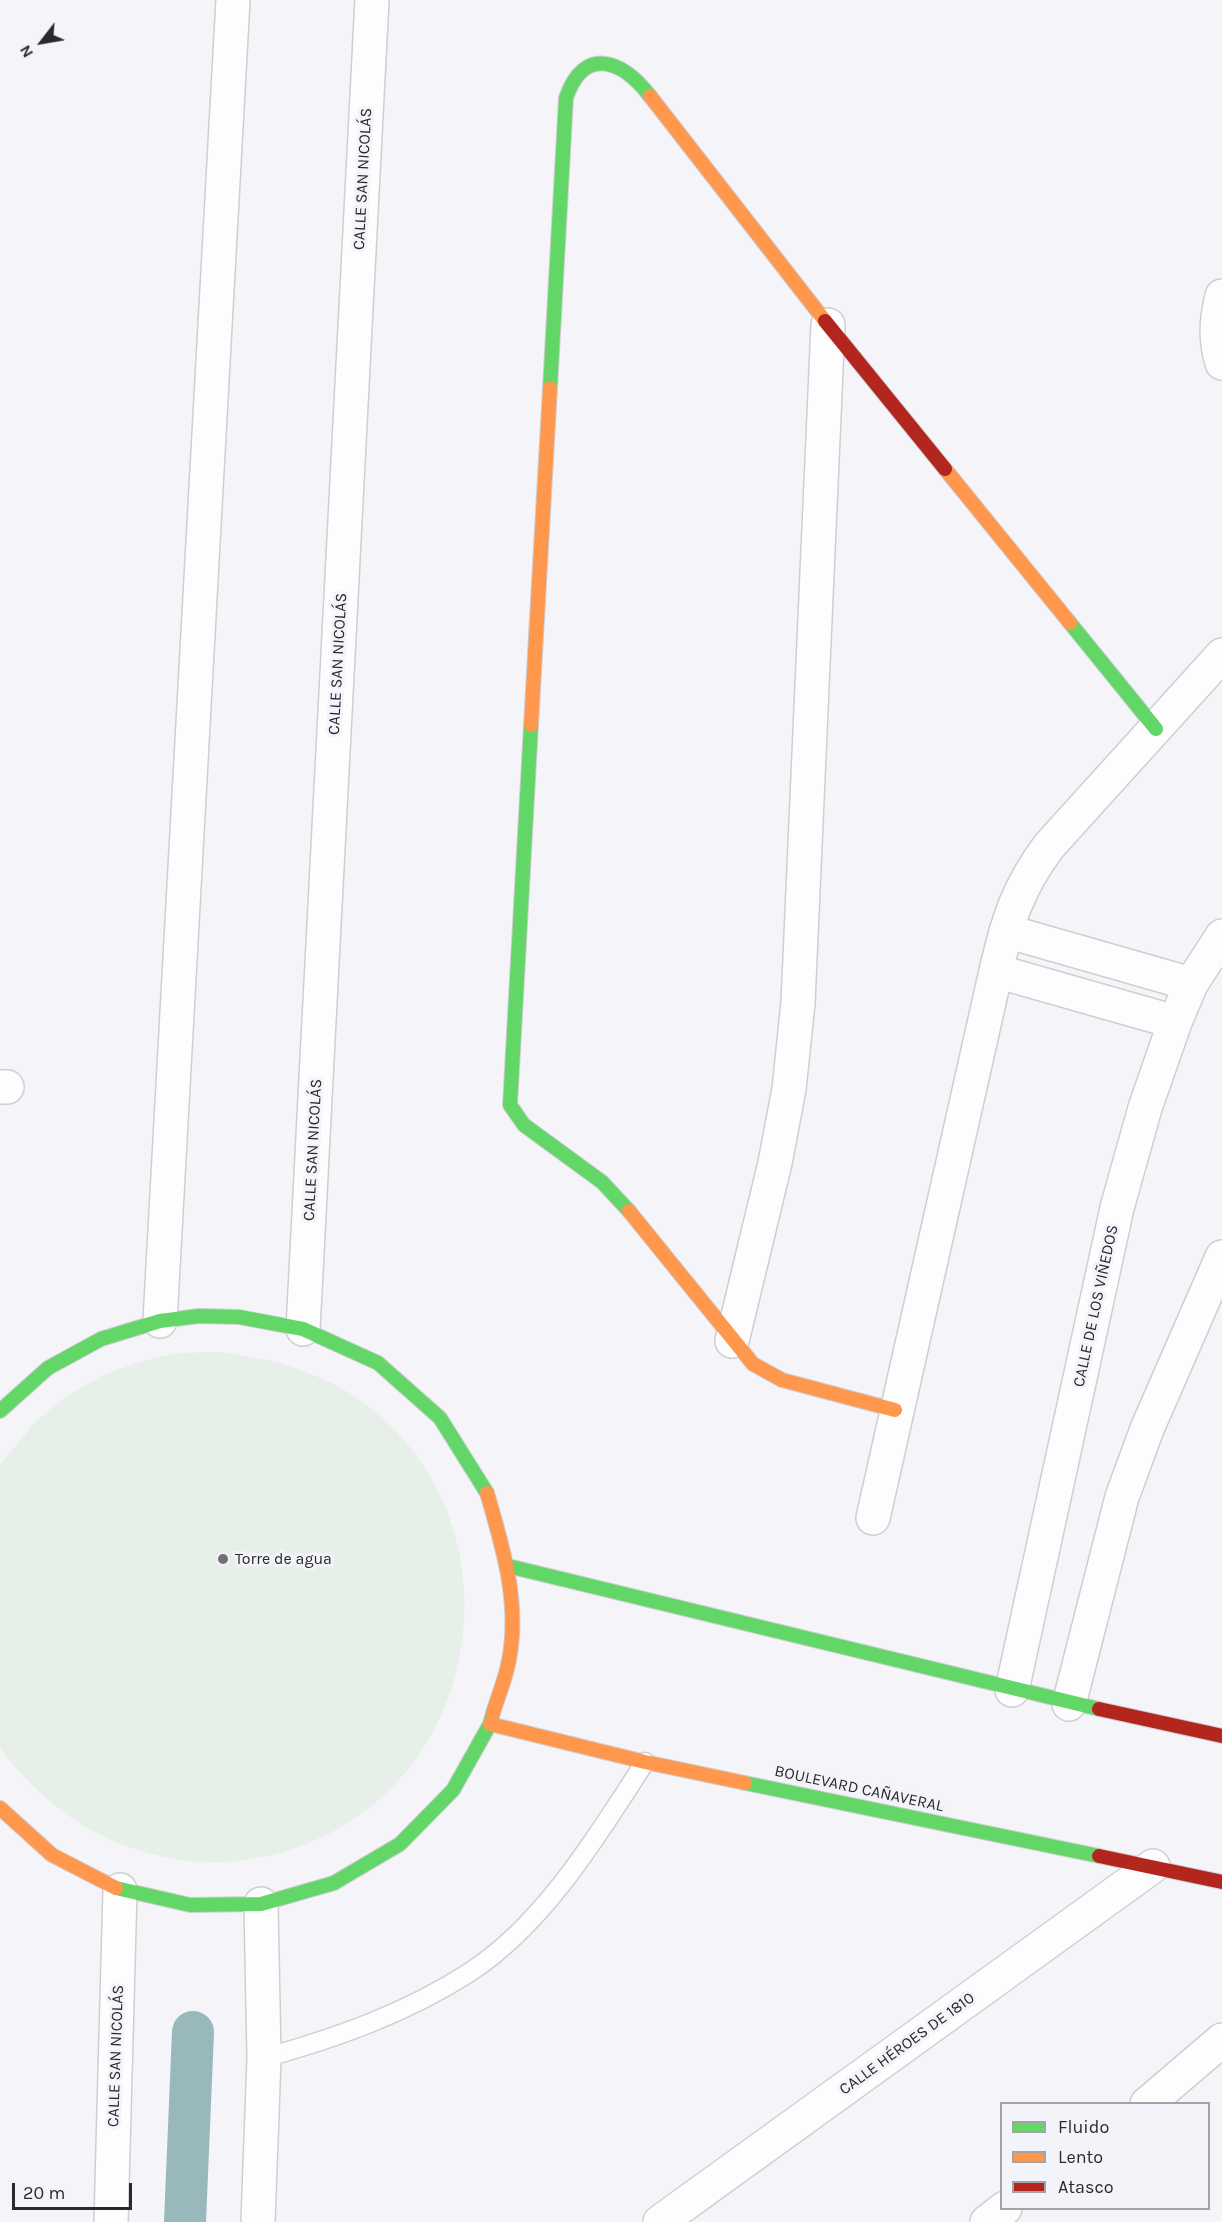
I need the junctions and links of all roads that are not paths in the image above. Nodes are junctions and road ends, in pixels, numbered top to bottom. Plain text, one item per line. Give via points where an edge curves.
1 (234, 0) edge
2 (372, 0) edge
3 (1222, 296) edge
4 (828, 325) junction
5 (1222, 363) edge
6 (1222, 655) edge
7 (1156, 729) junction
8 (1006, 931) junction
9 (1222, 936) edge
10 (996, 971) junction
11 (1191, 984) junction
12 (1175, 1022) junction
13 (1222, 1257) edge
14 (160, 1321) junction
15 (303, 1329) junction
16 (732, 1341) junction
17 (895, 1410) junction
18 (0, 1411) edge
19 (873, 1518) dead end
20 (508, 1566) junction
21 (1012, 1690) junction
22 (1069, 1704) junction
23 (490, 1724) junction
24 (1222, 1736) edge
25 (645, 1762) junction
26 (0, 1808) edge
27 (1153, 1866) junction
28 (1222, 1882) edge
29 (120, 1890) junction
30 (261, 1904) junction
31 (1222, 2040) edge
32 (264, 2058) junction
33 (1148, 2102) edge
34 (1002, 2210) edge
35 (111, 2222) edge
36 (258, 2222) edge
37 (660, 2222) edge
38 (987, 2222) edge

1 - 14 street
2 - 15 street, CALLE SAN NICOLÁS
3 - 5 street via 1216,319
4 - 7 street
4 - 16 street via 798,1003 789,1089 775,1163
4 - 16 street via 638,80 613,63 589,65 580,70 570,83 566,98 510,1105 524,1125 593,1175 630,1212
6 - 7 street
7 - 8 street via 1028,874
8 - 10 street
8 - 11 street
9 - 11 street, CALLE DE LOS VIÑEDOS
10 - 12 street
10 - 17 street
11 - 12 street, CALLE DE LOS VIÑEDOS
12 - 21 street, CALLE DE LOS VIÑEDOS via 1145,1108 1117,1208
13 - 22 street via 1147,1429 1122,1497
14 - 15 street via 239,1317
14 - 18 street via 101,1339 57,1363
15 - 20 street via 378,1364 440,1418 485,1487
16 - 17 street via 753,1364 782,1380
17 - 19 street
20 - 21 street
20 - 23 street via 512,1613 509,1660
21 - 22 street
22 - 24 street
23 - 25 street, BOULEVARD CAÑAVERAL
23 - 30 street via 453,1790 400,1844 334,1883
25 - 27 street, BOULEVARD CAÑAVERAL
25 - 32 lane via 564,1881 521,1929 472,1971 368,2025
26 - 29 street via 52,1855
27 - 28 street, BOULEVARD CAÑAVERAL
27 - 37 street, CALLE HÉROES DE 1810
29 - 30 street via 190,1905
29 - 35 street, CALLE SAN NICOLÁS
30 - 32 street
31 - 33 street
32 - 36 street
34 - 38 street

